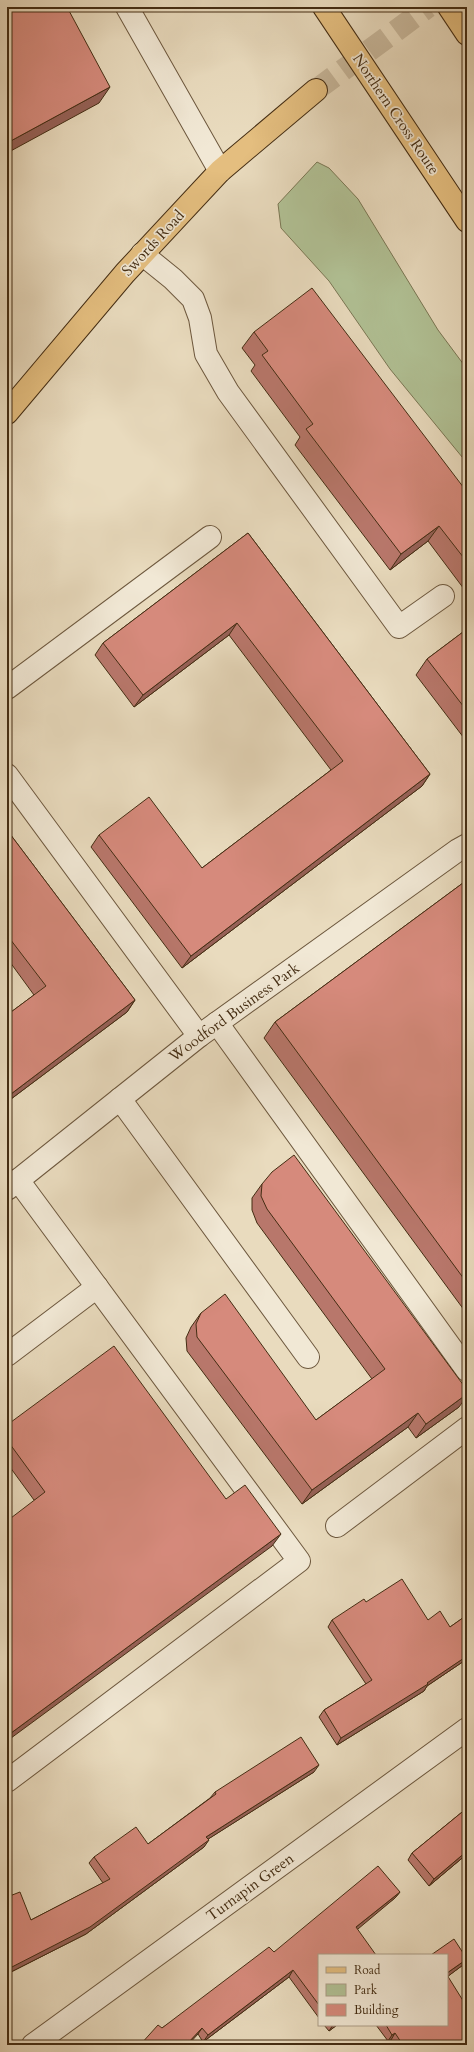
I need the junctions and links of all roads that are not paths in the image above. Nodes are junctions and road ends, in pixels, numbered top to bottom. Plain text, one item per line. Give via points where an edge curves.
1 (127, 7) edge
2 (324, 7) edge
3 (449, 7) edge
4 (467, 34) edge
5 (316, 90) tunnel mouth
6 (220, 171) junction
7 (467, 221) edge
8 (142, 254) junction
9 (7, 413) edge
10 (210, 537) dead end
11 (443, 596) dead end
12 (7, 688) edge
13 (7, 775) edge
14 (467, 845) edge
15 (217, 1023) junction
16 (199, 1036) junction
17 (120, 1099) junction
18 (12, 1184) edge
19 (97, 1287) junction
20 (7, 1355) edge
21 (308, 1357) dead end
22 (467, 1370) edge
23 (467, 1428) edge
24 (337, 1526) dead end
25 (467, 1729) edge
26 (7, 1781) edge
27 (33, 2045) edge

1 - 6 street
2 - 7 main road, Northern Cross Route
3 - 4 main road
5 - 6 main road, Swords Road
6 - 8 main road, Swords Road
8 - 9 main road, Swords Road
8 - 11 street via 193,299 200,318 206,354 228,392 399,627
10 - 12 street
13 - 16 street
14 - 15 street, Woodford Business Park
15 - 16 street, Woodford Business Park
15 - 22 street
16 - 17 street, Woodford Business Park
17 - 18 street, Woodford Business Park
17 - 21 street
18 - 19 street
19 - 20 street
19 - 26 street via 299,1561
23 - 24 street
25 - 27 street, Turnapin Green

